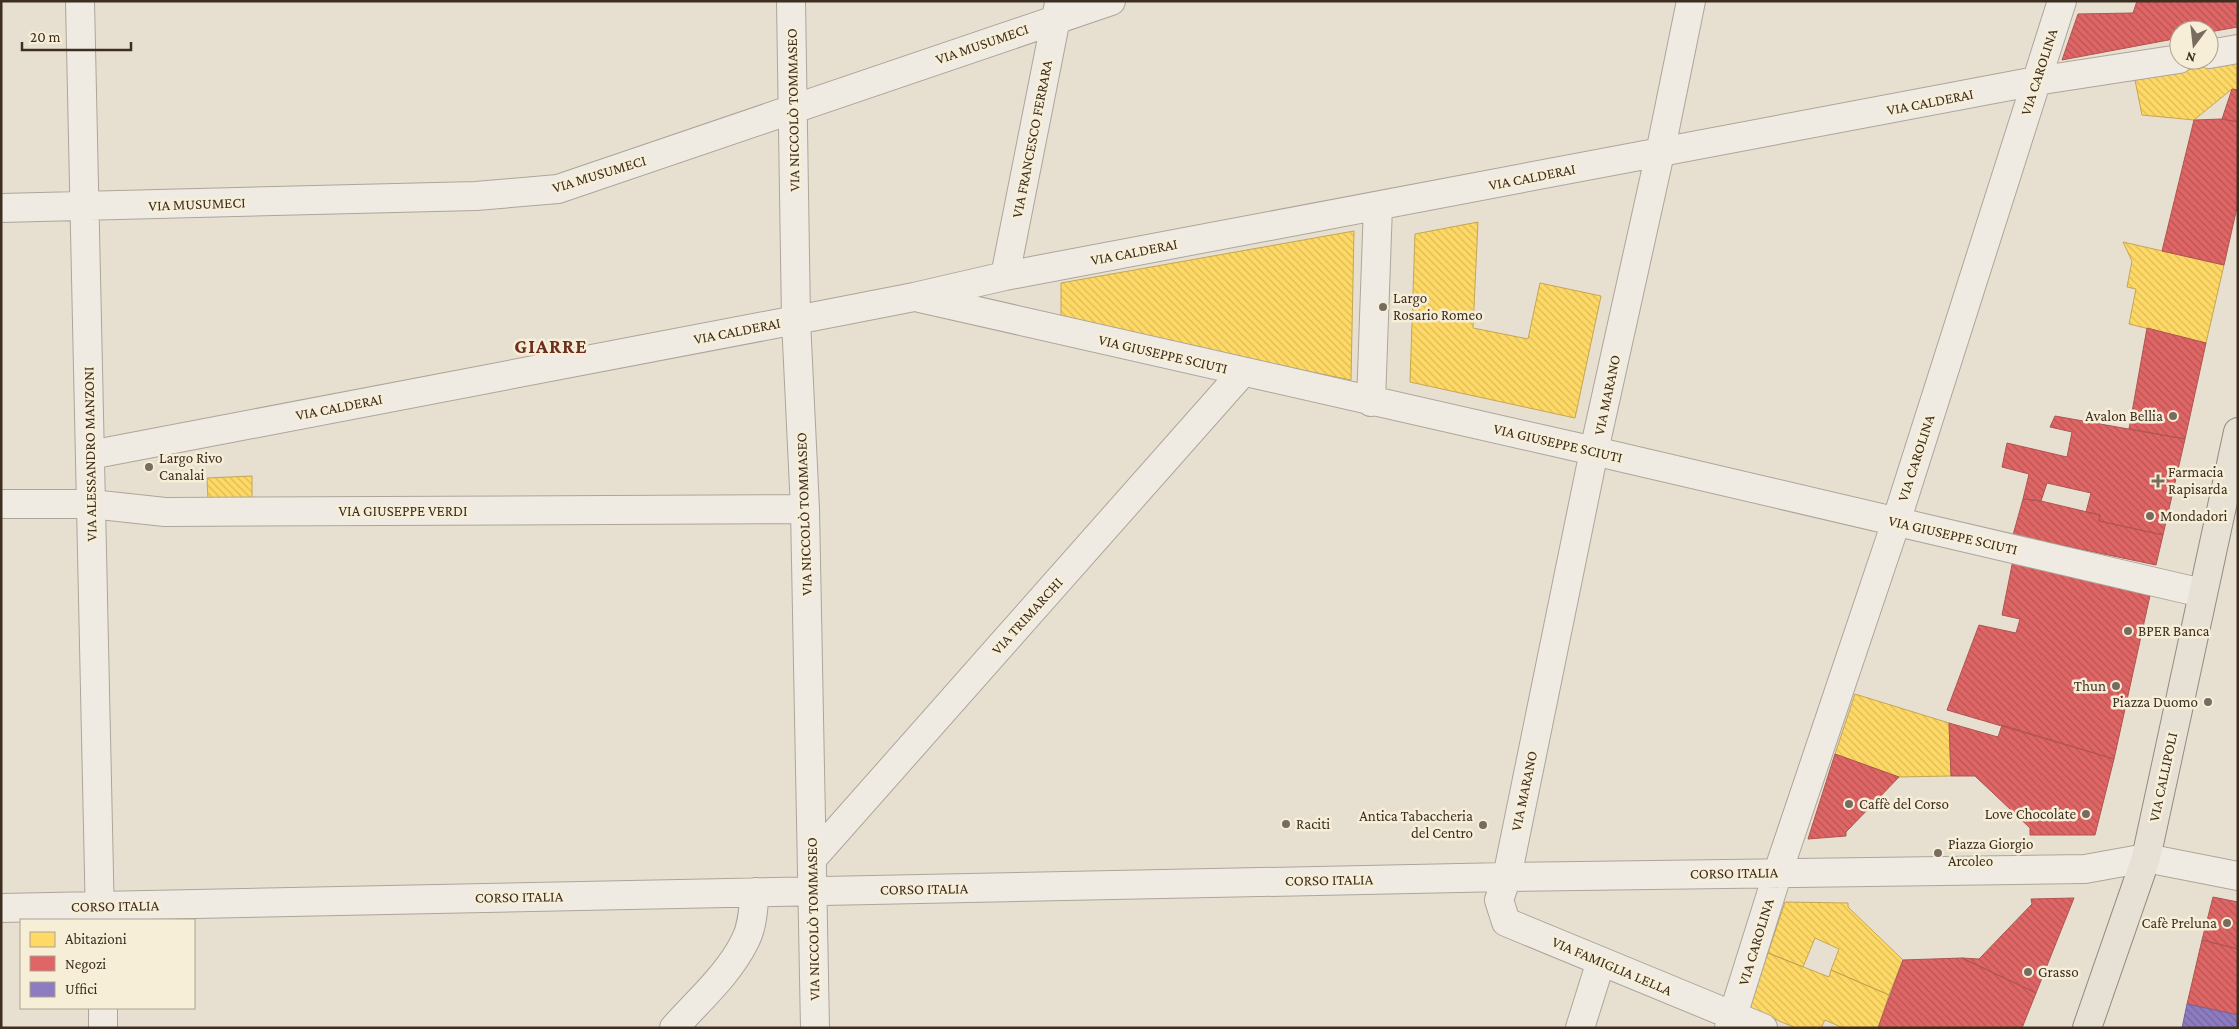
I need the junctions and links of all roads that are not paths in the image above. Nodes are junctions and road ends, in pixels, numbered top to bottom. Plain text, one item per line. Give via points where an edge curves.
1 (80, 1) edge
2 (792, 1) edge
3 (1111, 1) edge
4 (1691, 1) edge
5 (2062, 1) edge
6 (1058, 10) edge
7 (2238, 49) edge
8 (2219, 52) edge
9 (2169, 60) edge
10 (2036, 81) junction
11 (793, 110) junction
12 (1660, 153) junction
13 (1378, 206) junction
14 (86, 207) junction
15 (1, 208) edge
16 (1005, 276) junction
17 (914, 297) junction
18 (796, 320) junction
19 (1242, 373) junction
20 (1371, 402) junction
21 (2237, 437) edge
22 (1594, 451) junction
23 (90, 455) junction
24 (1, 504) edge
25 (91, 504) junction
26 (805, 509) junction
27 (1896, 522) junction
28 (2202, 593) junction
29 (2146, 858) junction
30 (812, 859) junction
31 (1778, 872) junction
32 (2238, 876) edge
33 (1507, 877) junction
34 (755, 892) junction
35 (813, 892) junction
36 (1, 908) edge
37 (100, 913) edge
38 (1601, 961) junction
39 (103, 1009) edge
40 (1731, 1022) edge
41 (103, 1028) edge
42 (674, 1028) edge
43 (815, 1028) edge
44 (1580, 1028) edge
45 (1763, 1028) edge
46 (2087, 1028) edge

1 - 14 street, VIA ALESSANDRO MANZONI
2 - 11 street, VIA NICCOLÒ TOMMASEO
3 - 6 street, VIA MUSUMECI
4 - 12 street, VIA MARANO
5 - 10 street, VIA CAROLINA
6 - 11 street, VIA MUSUMECI
6 - 16 street, VIA FRANCESCO FERRARA
7 - 8 street
9 - 10 street, VIA CALDERAI
10 - 12 street, VIA CALDERAI
10 - 27 street, VIA CAROLINA
11 - 14 street, VIA MUSUMECI via 558,190 476,196
11 - 18 street, VIA NICCOLÒ TOMMASEO
12 - 13 street, VIA CALDERAI
12 - 22 street, VIA MARANO
13 - 16 street, VIA CALDERAI
13 - 20 street
14 - 15 street, VIA MUSUMECI
14 - 23 street, VIA ALESSANDRO MANZONI
16 - 17 street, VIA CALDERAI
17 - 18 street, VIA CALDERAI
17 - 19 street, VIA GIUSEPPE SCIUTI
18 - 23 street, VIA CALDERAI
18 - 26 street, VIA NICCOLÒ TOMMASEO
19 - 20 street, VIA GIUSEPPE SCIUTI
19 - 30 street, VIA TRIMARCHI
20 - 22 street, VIA GIUSEPPE SCIUTI
21 - 28 main road, VIA CALLIPOLI
22 - 27 street, VIA GIUSEPPE SCIUTI
22 - 33 street, VIA MARANO
23 - 25 street, VIA ALESSANDRO MANZONI
24 - 25 street, VIA GIUSEPPE VERDI
25 - 26 street, VIA GIUSEPPE VERDI via 165,512
25 - 37 street, VIA ALESSANDRO MANZONI
26 - 30 street, VIA NICCOLÒ TOMMASEO
27 - 28 street, VIA GIUSEPPE SCIUTI
27 - 31 street, VIA CAROLINA
28 - 29 main road, VIA CALLIPOLI
29 - 31 street, CORSO ITALIA via 2085,869
29 - 32 street
29 - 46 main road, VIA CALLIPOLI
30 - 35 street, VIA NICCOLÒ TOMMASEO
31 - 33 street, CORSO ITALIA
31 - 40 street, VIA CAROLINA
33 - 35 street, CORSO ITALIA
33 - 38 street, VIA FAMIGLIA LELLA via 1498,900 1506,922
34 - 35 street, CORSO ITALIA
34 - 37 street, CORSO ITALIA
34 - 42 street via 746,941 724,972
35 - 43 street, VIA NICCOLÒ TOMMASEO
36 - 37 street, CORSO ITALIA
38 - 40 street, VIA FAMIGLIA LELLA
38 - 44 street
39 - 41 street
40 - 45 street, VIA FAMIGLIA LELLA

